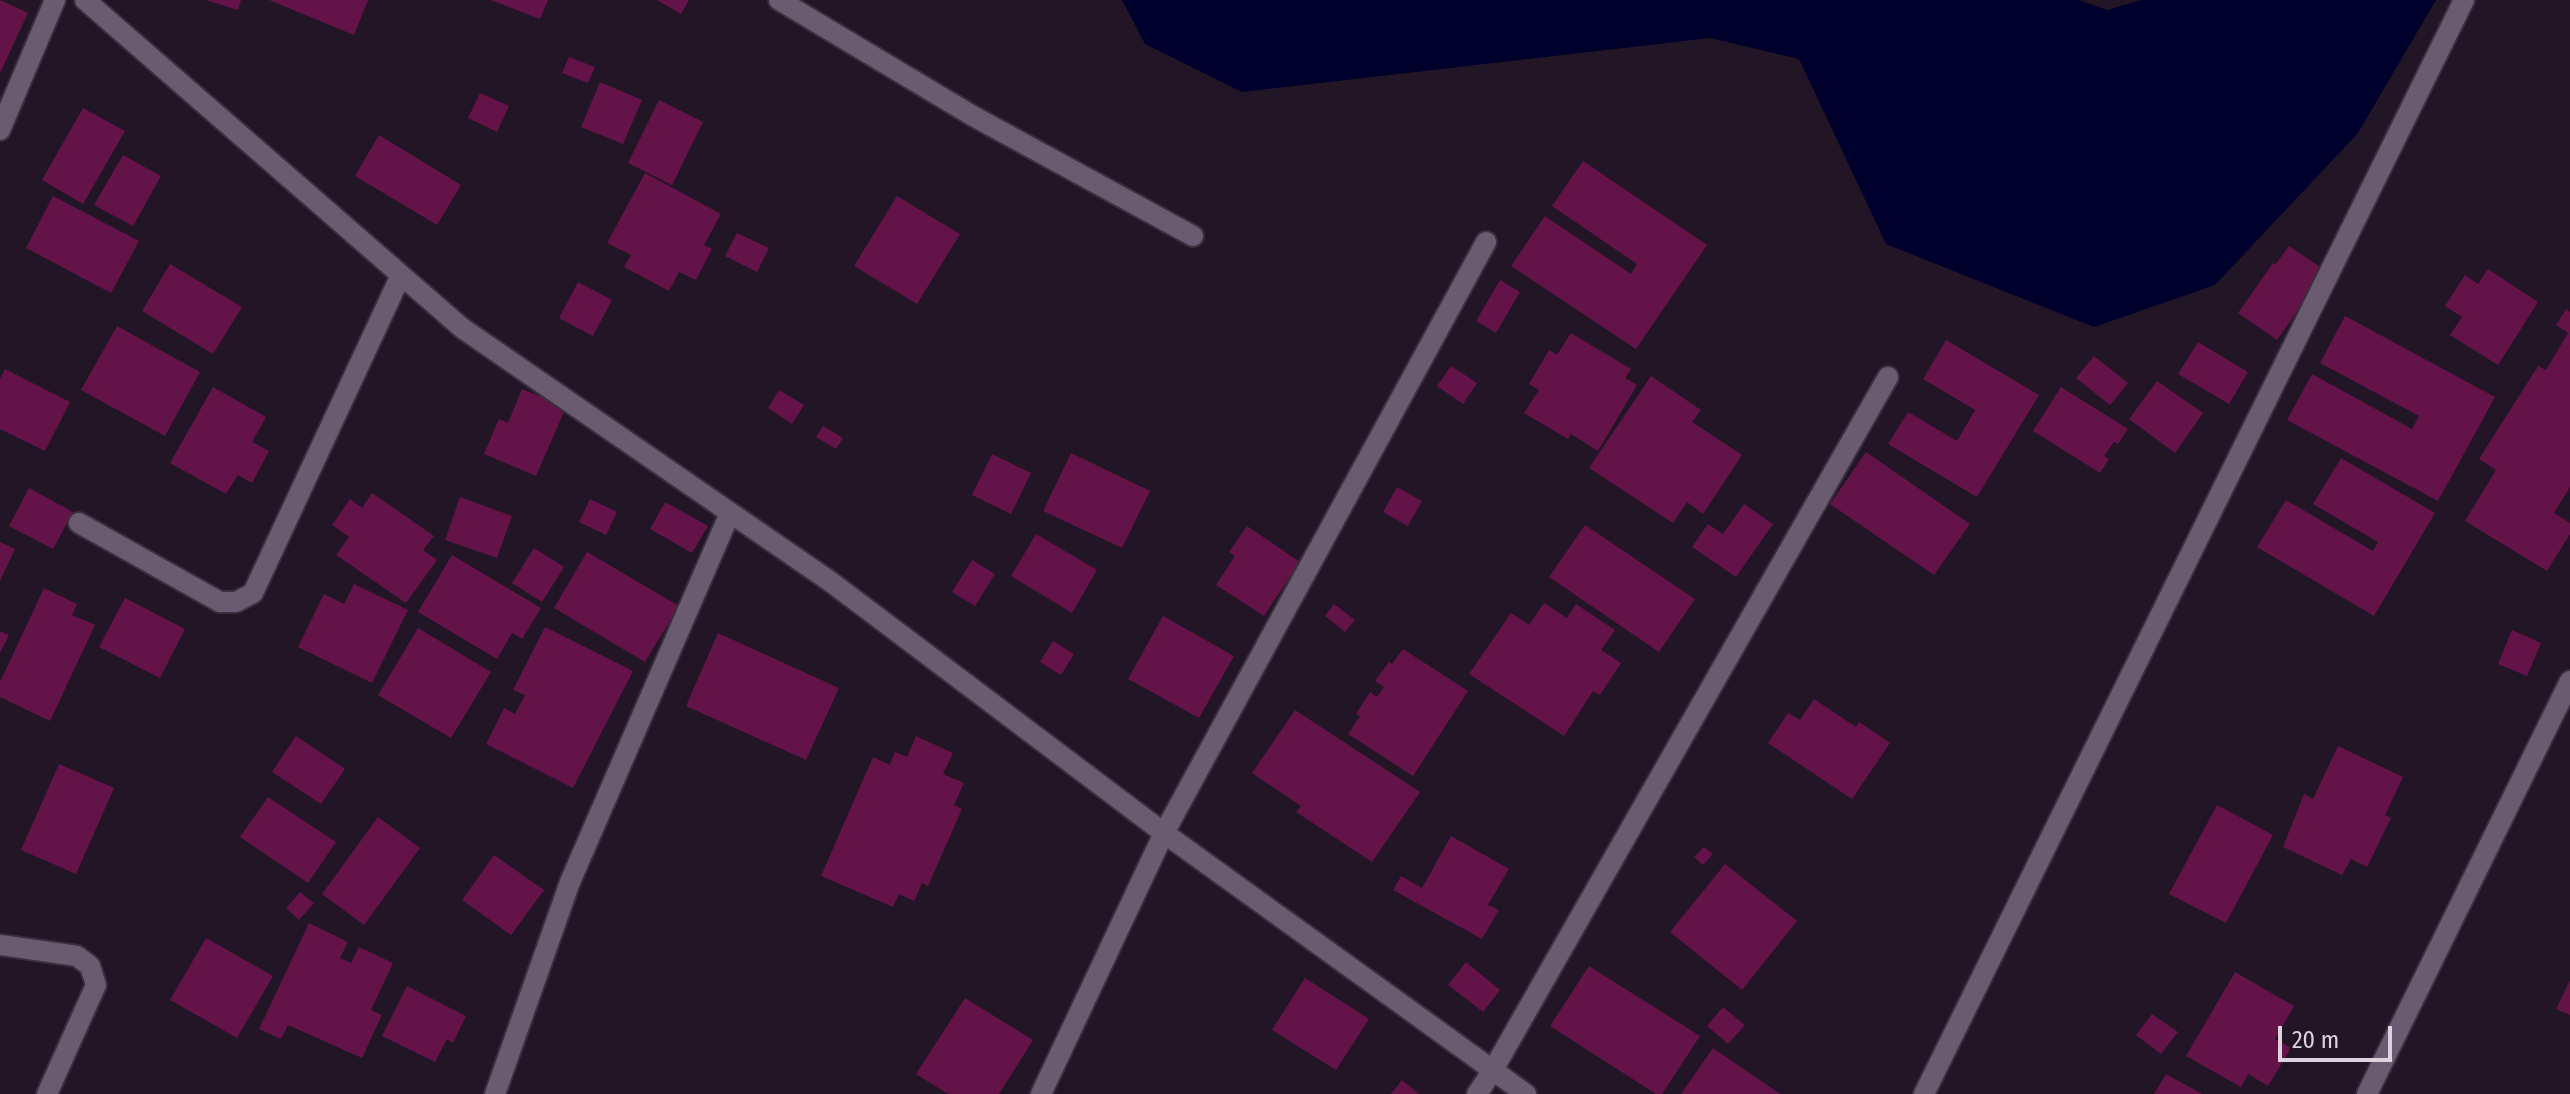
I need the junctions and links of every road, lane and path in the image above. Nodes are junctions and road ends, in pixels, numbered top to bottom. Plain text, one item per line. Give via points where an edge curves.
1 (55, 0) edge
2 (85, 0) edge
3 (779, 0) edge
4 (2464, 0) edge
5 (0, 130) edge
6 (1193, 236) dead end
7 (1486, 242) dead end
8 (401, 275) junction
9 (1888, 377) dead end
10 (730, 513) junction
11 (79, 523) dead end
12 (2570, 681) edge
13 (1164, 833) junction
14 (0, 945) edge
15 (1493, 1070) junction
16 (47, 1094) edge
17 (495, 1094) edge
18 (1041, 1094) edge
19 (1477, 1094) edge
20 (1526, 1094) edge
21 (1924, 1094) edge
22 (2367, 1094) edge

1 - 5 street
2 - 8 street
3 - 6 street via 973,116
4 - 21 street
7 - 13 street
8 - 10 street via 462,328
8 - 11 street via 253,593 236,602 220,602
9 - 15 street
10 - 13 street via 831,582
10 - 17 street via 570,882
12 - 22 street
13 - 15 street
13 - 18 street
14 - 16 street via 77,956 90,966 96,985
15 - 19 street
15 - 20 street

